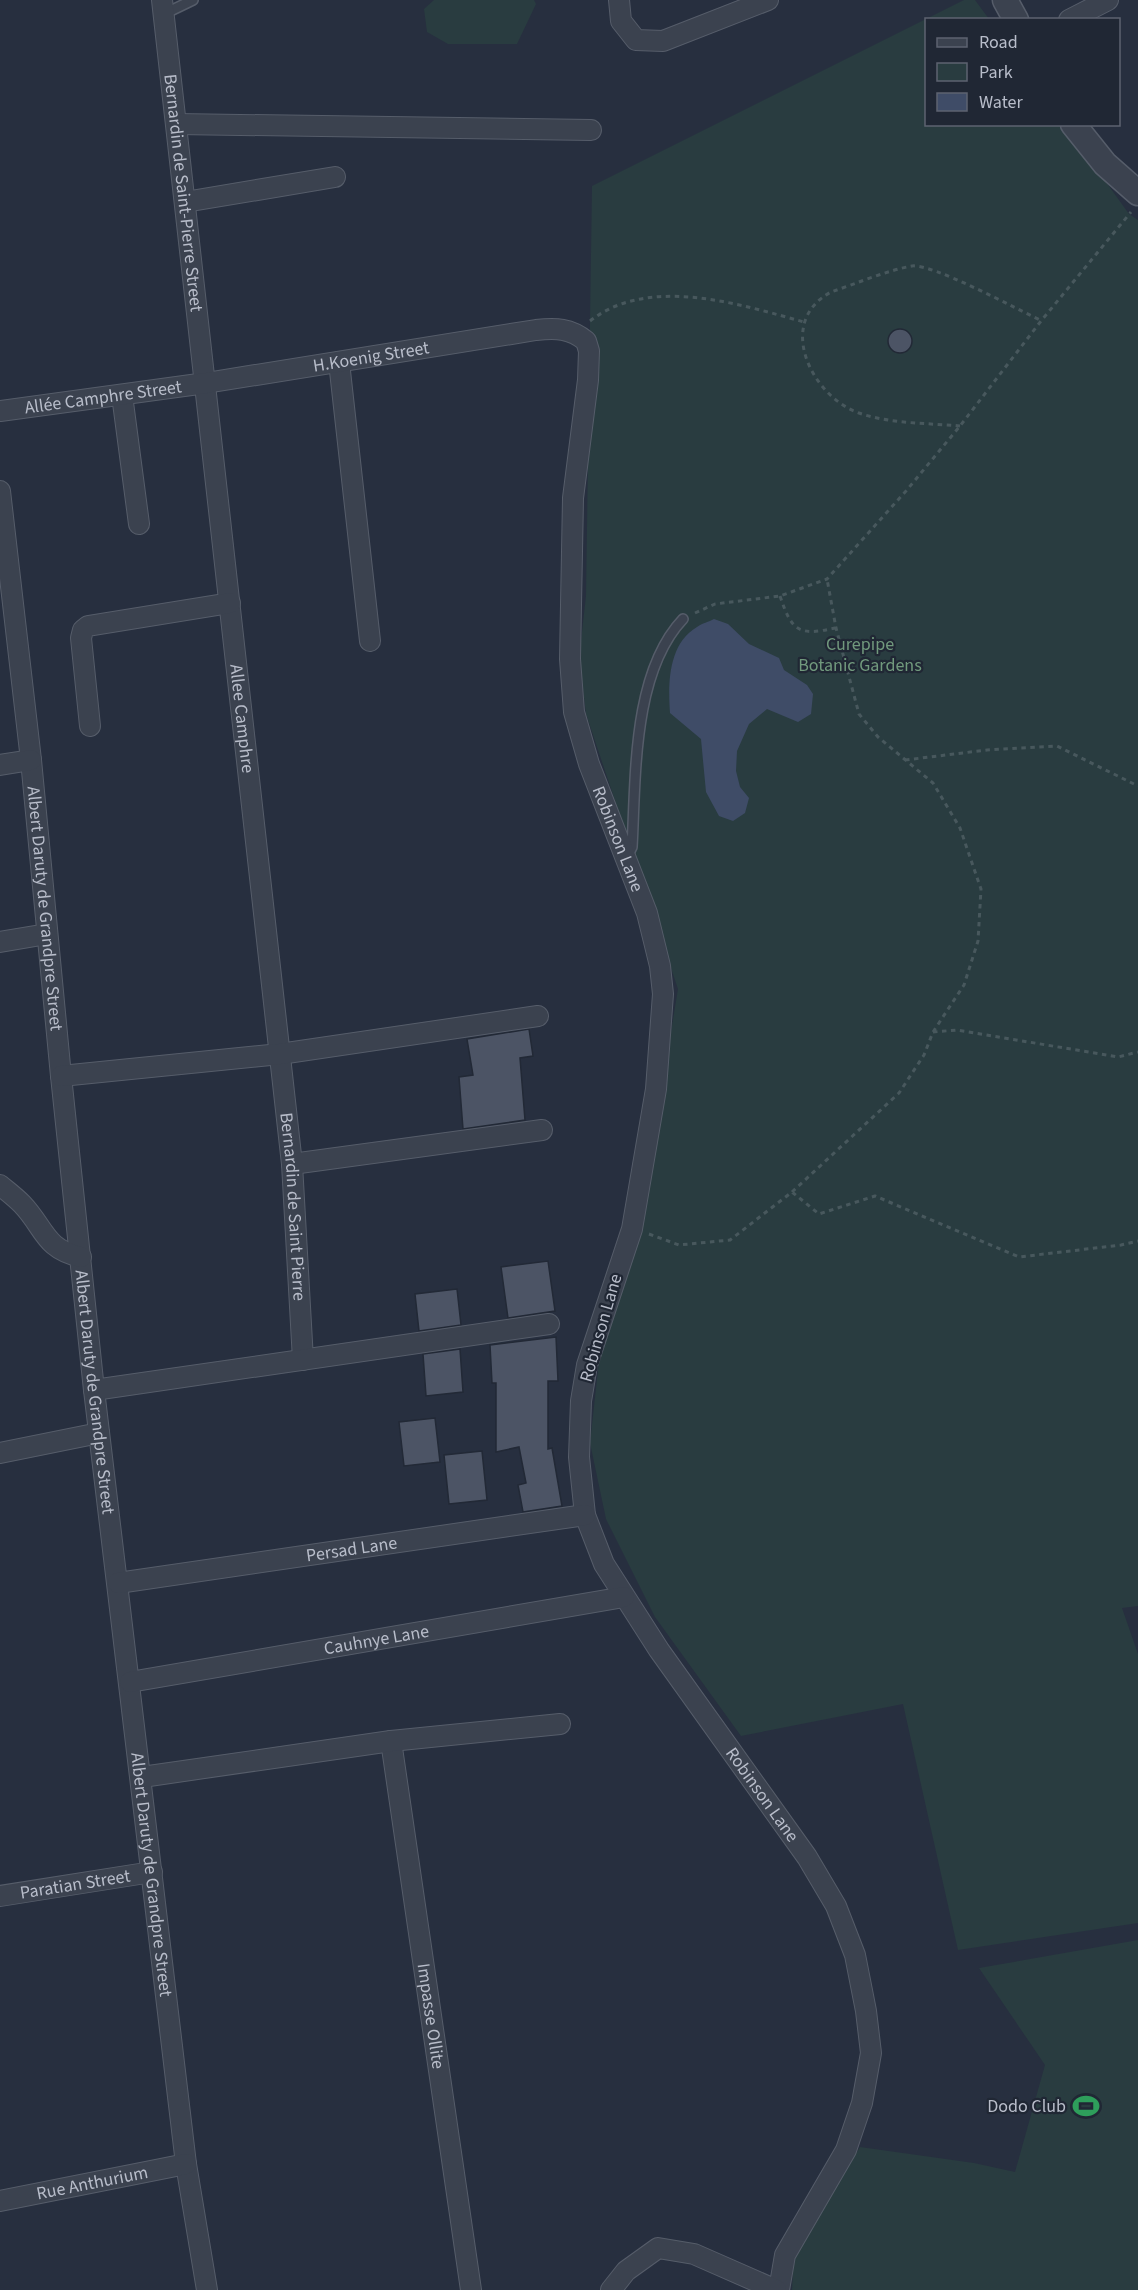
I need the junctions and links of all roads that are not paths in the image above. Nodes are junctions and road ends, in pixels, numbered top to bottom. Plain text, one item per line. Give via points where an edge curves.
1 (193, 0) edge
2 (619, 0) edge
3 (768, 0) edge
4 (1005, 0) edge
5 (1108, 0) edge
6 (163, 7) edge
7 (1015, 18) edge
8 (1073, 18) edge
9 (177, 124) junction
10 (1075, 126) edge
11 (591, 130) dead end
12 (335, 177) dead end
13 (1136, 201) edge
14 (185, 202) junction
15 (577, 334) joint
16 (339, 362) junction
17 (206, 383) junction
18 (122, 395) junction
19 (0, 411) edge
20 (0, 491) edge
21 (138, 524) dead end
22 (230, 603) junction
23 (682, 619) road end
24 (370, 641) dead end
25 (90, 726) dead end
26 (31, 760) junction
27 (0, 765) edge
28 (627, 859) junction
29 (47, 934) junction
30 (0, 942) edge
31 (538, 1016) dead end
32 (280, 1054) junction
33 (61, 1076) junction
34 (542, 1130) dead end
35 (292, 1164) junction
36 (0, 1185) edge
37 (81, 1257) junction
38 (549, 1324) dead end
39 (303, 1360) junction
40 (94, 1390) junction
41 (99, 1433) junction
42 (0, 1454) edge
43 (585, 1515) junction
44 (118, 1583) junction
45 (624, 1597) junction
46 (130, 1682) junction
47 (560, 1724) dead end
48 (391, 1741) junction
49 (142, 1777) junction
50 (152, 1872) junction
51 (0, 1896) edge
52 (186, 2164) junction
53 (0, 2201) edge
54 (207, 2290) edge
55 (471, 2290) edge
56 (611, 2290) edge
57 (777, 2290) edge

1 - 6 lane
2 - 3 street via 621,21 636,40 663,41
4 - 7 street
5 - 8 street
6 - 9 street, Bernardin de Saint-Pierre Street
9 - 11 street
9 - 14 street, Bernardin de Saint-Pierre Street
10 - 13 street
12 - 14 street
14 - 17 street, Bernardin de Saint-Pierre Street
15 - 16 street, H.Koenig Street via 560,329 536,330
15 - 28 street, Robinson Lane via 586,340 589,351 573,498 570,647 574,712 589,764
16 - 17 street, H.Koenig Street
16 - 24 street
17 - 18 street, Allée Camphre Street
17 - 22 street, Allee Camphre
18 - 19 street, Allée Camphre Street
18 - 21 street
20 - 26 street, Albert Daruty de Grandpre Street
22 - 25 street via 88,626 83,630
22 - 32 street, Allee Camphre
23 - 28 lane via 670,632 649,679 640,727 632,847
26 - 27 street
26 - 29 street, Albert Daruty de Grandpre Street
28 - 43 street, Robinson Lane via 647,913 663,994 656,1089 632,1229 587,1365 581,1401 579,1456
29 - 30 street
29 - 33 street, Albert Daruty de Grandpre Street
31 - 32 street
32 - 33 street
32 - 35 street, Bernardin de Saint Pierre
33 - 37 street, Albert Daruty de Grandpre Street
34 - 35 street
35 - 39 street, Bernardin de Saint Pierre
36 - 37 street via 23,1205 55,1247
37 - 40 street, Albert Daruty de Grandpre Street
38 - 39 street
39 - 40 street
40 - 41 street, Albert Daruty de Grandpre Street
41 - 42 street
41 - 44 street, Albert Daruty de Grandpre Street
43 - 44 street, Persad Lane
43 - 45 street, Robinson Lane via 604,1564
44 - 46 street, Albert Daruty de Grandpre Street
45 - 46 street, Cauhnye Lane
45 - 57 street, Robinson Lane via 807,1857 836,1906 855,1955 871,2053 862,2103 846,2150 785,2255
46 - 49 street, Albert Daruty de Grandpre Street
47 - 48 street
48 - 49 street
48 - 55 street, Impasse Ollite
49 - 50 street, Albert Daruty de Grandpre Street
50 - 51 street, Paratian Street
50 - 52 street, Albert Daruty de Grandpre Street
52 - 53 street, Rue Anthurium
52 - 54 street, Albert Daruty de Grandpre Street
56 - 57 street via 626,2271 658,2248 694,2254

